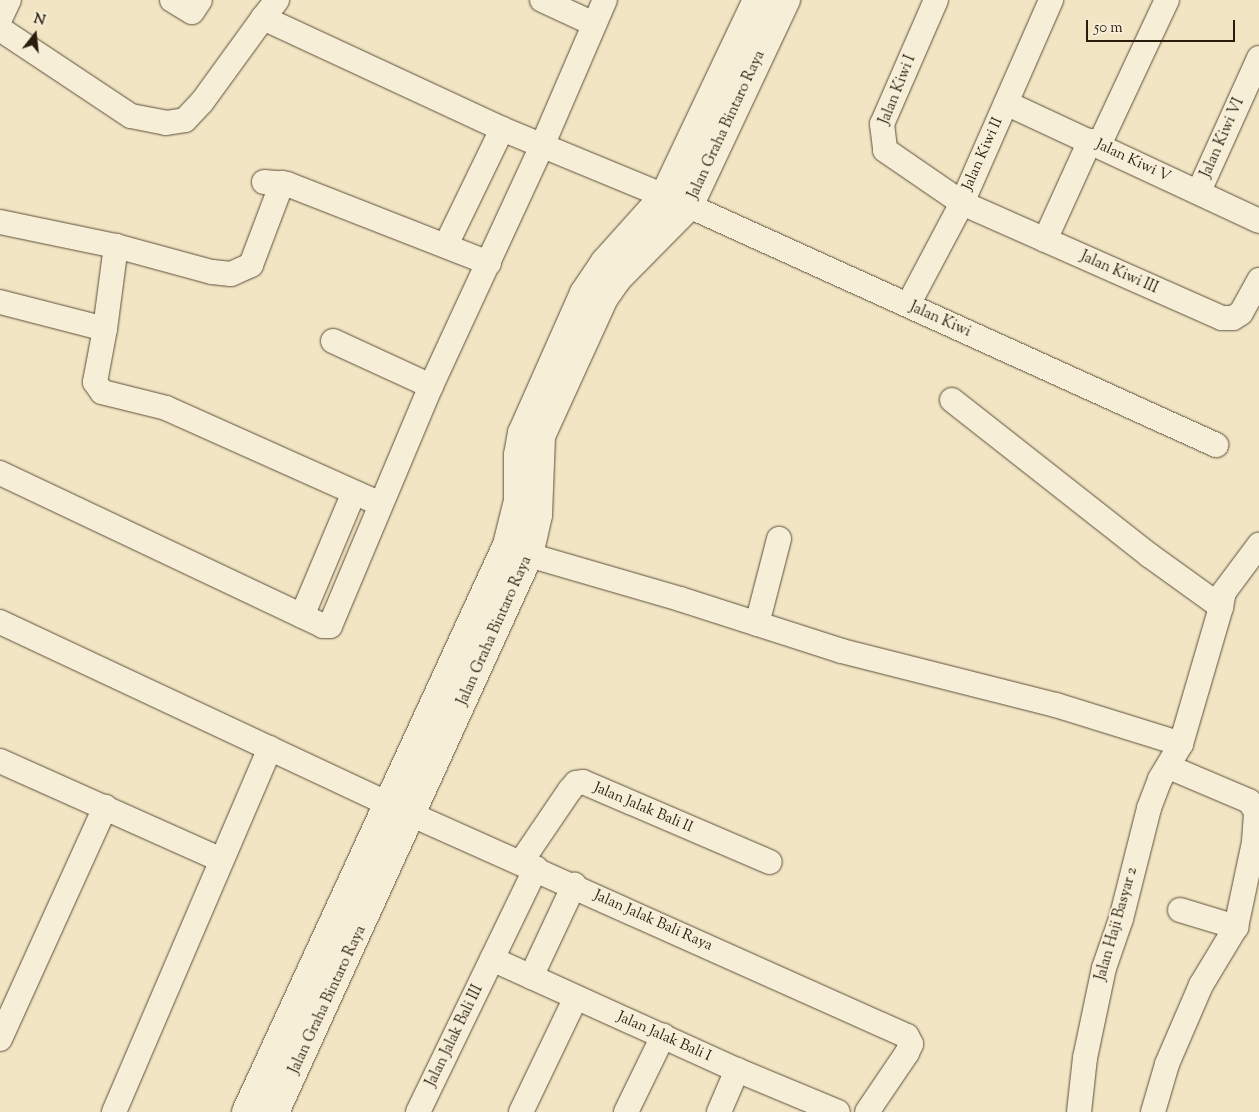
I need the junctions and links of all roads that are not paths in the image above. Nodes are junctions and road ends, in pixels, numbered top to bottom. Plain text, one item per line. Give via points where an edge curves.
1 (10, 0) edge
2 (172, 0) edge
3 (200, 0) edge
4 (542, 0) edge
5 (605, 0) edge
6 (756, 0) edge
7 (786, 0) edge
8 (936, 0) edge
9 (1051, 0) edge
10 (1167, 0) edge
11 (270, 9) edge
12 (0, 19) edge
13 (594, 24) junction
14 (0, 29) edge
15 (1259, 58) edge
16 (1006, 102) junction
17 (502, 129) junction
18 (1094, 143) junction
19 (542, 146) junction
20 (1199, 191) junction
21 (664, 196) junction
22 (962, 203) junction
23 (689, 206) junction
24 (1259, 220) edge
25 (0, 222) edge
26 (1045, 240) junction
27 (116, 246) junction
28 (446, 246) junction
29 (489, 263) junction
30 (1259, 280) edge
31 (0, 302) edge
32 (908, 305) junction
33 (105, 329) junction
34 (333, 342) dead end
35 (431, 386) junction
36 (952, 400) dead end
37 (1216, 445) dead end
38 (0, 474) edge
39 (354, 492) junction
40 (381, 504) junction
41 (779, 539) dead end
42 (1259, 545) edge
43 (529, 555) junction
44 (1222, 607) junction
45 (302, 616) junction
46 (0, 622) edge
47 (757, 624) junction
48 (1181, 744) junction
49 (270, 748) junction
50 (0, 761) edge
51 (1169, 767) junction
52 (105, 807) junction
53 (402, 810) junction
54 (221, 860) junction
55 (770, 862) dead end
56 (529, 865) junction
57 (574, 885) junction
58 (1180, 910) dead end
59 (1236, 927) junction
60 (492, 959) junction
61 (531, 977) junction
62 (576, 997) junction
63 (305, 1018) junction
64 (663, 1036) junction
65 (0, 1039) edge
66 (737, 1070) junction
67 (114, 1112) edge
68 (246, 1112) edge
69 (275, 1112) edge
70 (418, 1112) edge
71 (521, 1112) edge
72 (626, 1112) edge
73 (719, 1112) edge
74 (838, 1112) edge
75 (867, 1112) edge
76 (1079, 1112) edge
77 (1153, 1112) edge

1 - 12 street
2 - 3 street via 192,12
4 - 13 street
5 - 13 street
6 - 21 main road, Jalan Graha Bintaro Raya
7 - 23 main road, Jalan Graha Bintaro Raya
8 - 22 street, Jalan Kiwi I via 882,124 885,150
9 - 16 street, Jalan Kiwi II
10 - 18 street
11 - 14 street via 202,102 185,120 166,123 131,116
11 - 17 street, Jalan Kiwi
13 - 19 street
15 - 20 street, Jalan Kiwi VI
16 - 18 street, Jalan Kiwi V
16 - 22 street, Jalan Kiwi II
17 - 19 street, Jalan Kiwi
17 - 28 street
18 - 20 street, Jalan Kiwi V
18 - 26 street
19 - 21 street, Jalan Kiwi
19 - 29 street
20 - 24 street, Jalan Kiwi V
21 - 23 street, Jalan Kiwi
21 - 53 main road, Jalan Graha Bintaro Raya via 605,262 584,293 522,433 518,455 518,502 507,545
22 - 26 street, Jalan Kiwi III
22 - 32 street, Jalan Kiwi II
23 - 32 street, Jalan Kiwi
23 - 43 main road, Jalan Graha Bintaro Raya via 618,278 600,307 541,436 538,515
25 - 27 street
26 - 30 street, Jalan Kiwi III via 1222,318 1233,318 1241,313
27 - 28 street via 212,272 231,274 251,265 273,183
27 - 33 street
28 - 29 street
29 - 35 street
31 - 33 street
32 - 37 street, Jalan Kiwi
33 - 39 street via 95,382 99,391 166,408
34 - 35 street
35 - 40 street
36 - 44 street via 1149,555
38 - 45 street
39 - 40 street
39 - 45 street
40 - 45 street via 331,624 323,626
41 - 47 street
42 - 44 street, Jalan Haji Basyar 2 via 1224,592
43 - 47 street
43 - 53 main road, Jalan Graha Bintaro Raya
44 - 48 street, Jalan Haji Basyar 2
46 - 49 street, Jalan Jalak Bali Raya
47 - 48 street via 842,651 1056,705
48 - 51 street, Jalan Haji Basyar 2
49 - 53 street, Jalan Jalak Bali Raya
49 - 54 street
50 - 52 street
51 - 59 street via 1250,801 1256,810 1254,842
51 - 76 street, Jalan Haji Basyar 2 via 1160,779 1149,808 1122,919 1104,968 1085,1058
52 - 54 street
52 - 65 street
53 - 56 street, Jalan Jalak Bali Raya
53 - 63 main road, Jalan Graha Bintaro Raya
54 - 67 street
55 - 56 street, Jalan Jalak Bali II via 583,782 576,783 570,790
56 - 57 street, Jalan Jalak Bali Raya
56 - 60 street, Jalan Jalak Bali III
57 - 61 street
57 - 75 street, Jalan Jalak Bali Raya via 907,1036 911,1044
58 - 59 street
59 - 77 street via 1202,985 1167,1064
60 - 61 street, Jalan Jalak Bali I
60 - 70 street, Jalan Jalak Bali III
61 - 62 street, Jalan Jalak Bali I
62 - 64 street, Jalan Jalak Bali I
62 - 71 street
63 - 68 main road, Jalan Graha Bintaro Raya
63 - 69 main road, Jalan Graha Bintaro Raya
64 - 66 street, Jalan Jalak Bali I
64 - 72 street
66 - 73 street
66 - 74 street, Jalan Jalak Bali I

